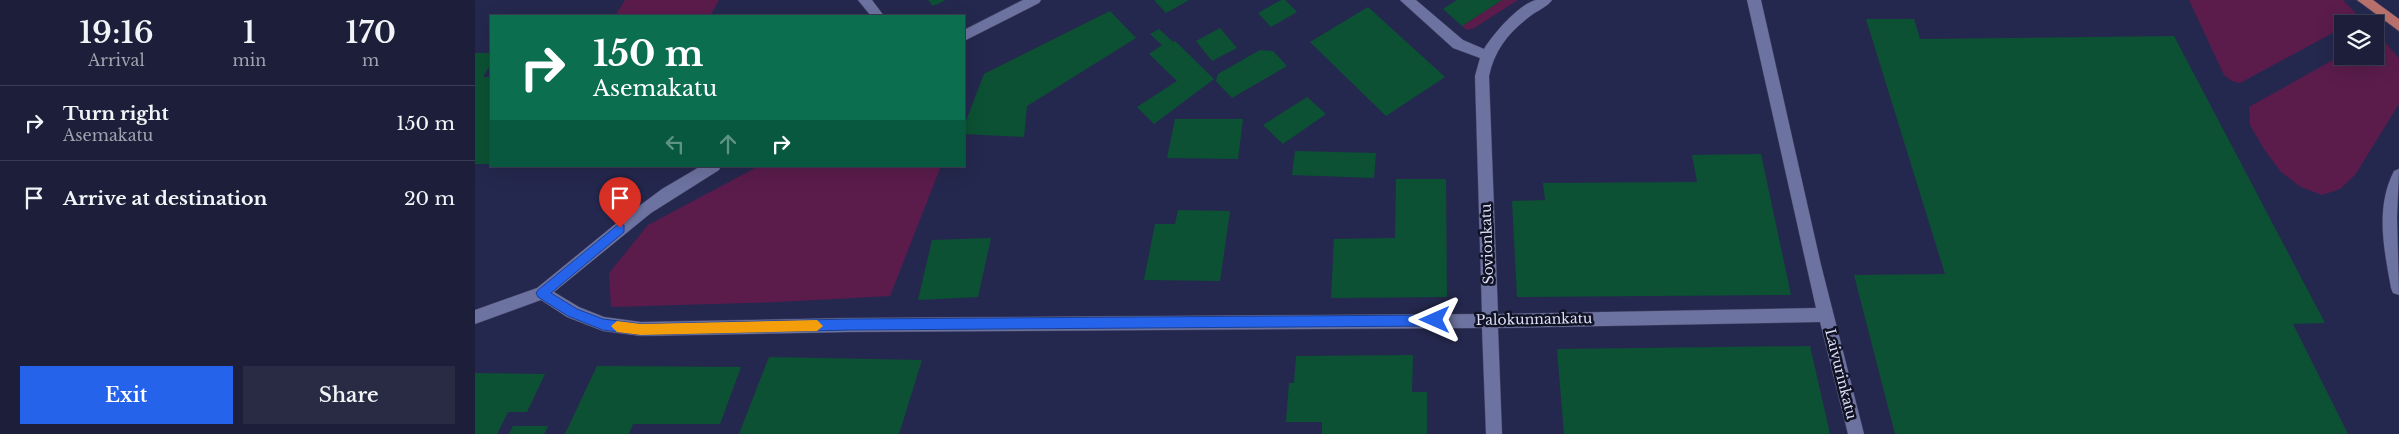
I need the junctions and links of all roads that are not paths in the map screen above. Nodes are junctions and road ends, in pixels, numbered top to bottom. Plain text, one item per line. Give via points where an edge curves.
1 (865, 0) edge
2 (1033, 0) edge
3 (1407, 0) edge
4 (1545, 0) edge
5 (1754, 0) edge
6 (2364, 0) edge
7 (877, 15) edge
8 (2399, 26) edge
9 (965, 35) edge
10 (1487, 55) junction
11 (712, 167) edge
12 (2399, 175) edge
13 (2399, 288) edge
14 (542, 293) junction
15 (1826, 315) junction
16 (475, 317) edge
17 (1490, 321) junction
18 (1494, 434) edge
19 (1856, 434) edge

1 - 7 street
2 - 9 street
3 - 10 street via 1459,44
4 - 10 street via 1507,28
5 - 15 street, Laivurinkatu
6 - 8 main road
10 - 17 street, Sovionkatu via 1481,76
11 - 14 street via 686,180 627,223
12 - 13 street via 2394,185 2389,233
14 - 16 street
14 - 17 street, Palokunnankatu via 573,312 603,324 641,329
15 - 17 street, Palokunnankatu
15 - 19 street, Laivurinkatu
17 - 18 street, Sovionkatu

